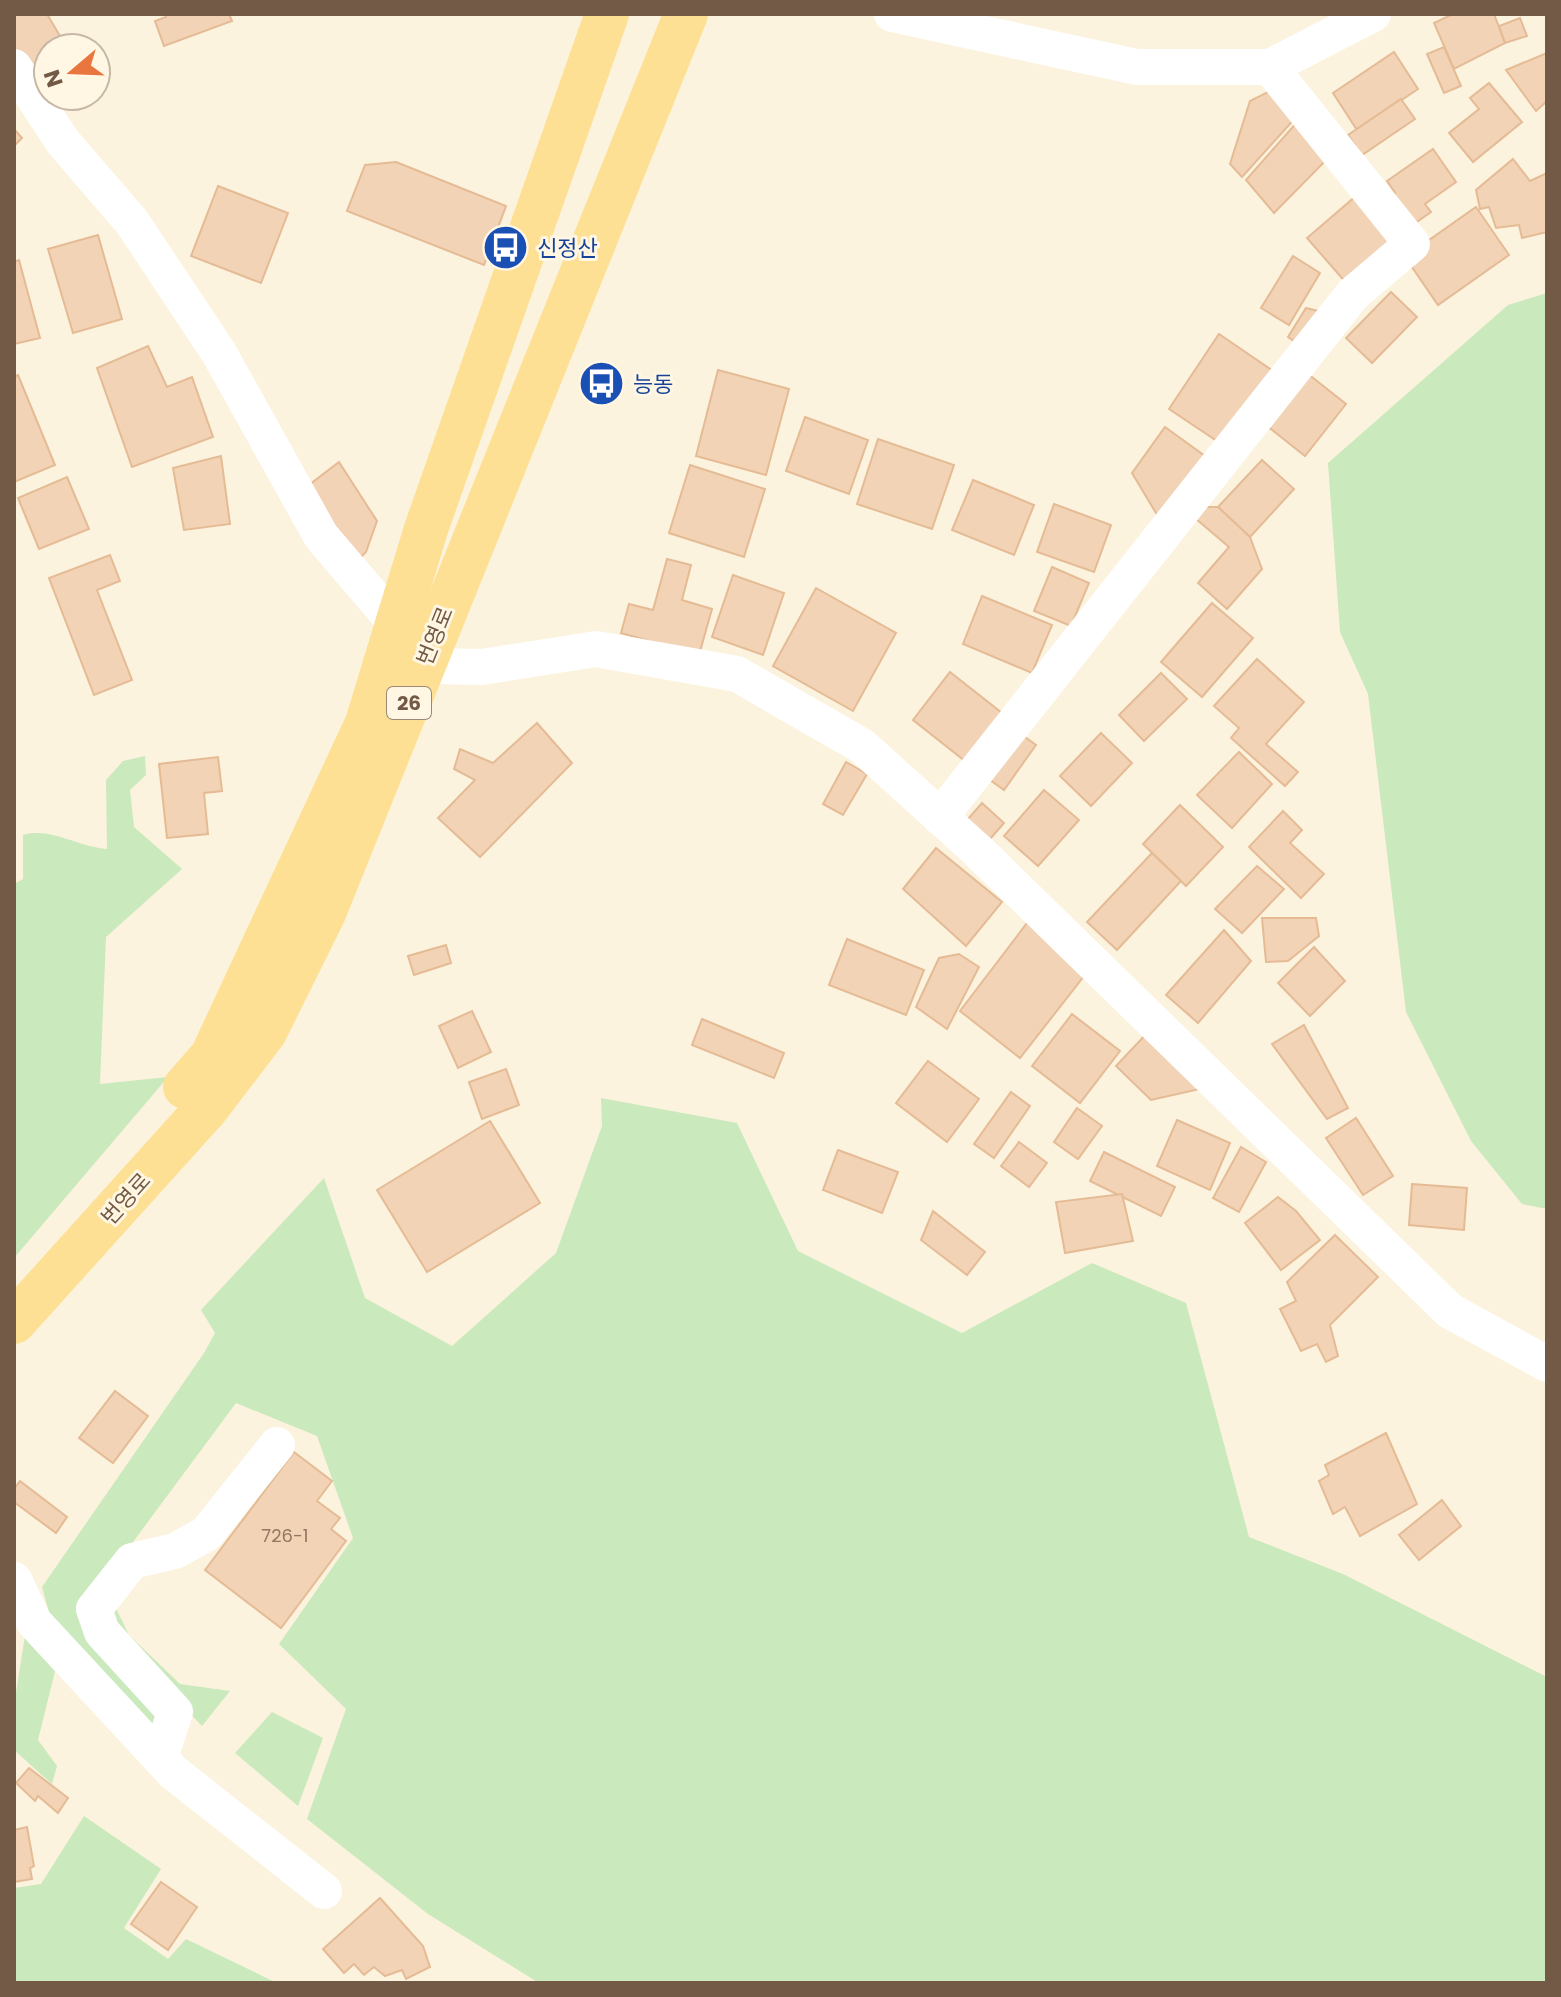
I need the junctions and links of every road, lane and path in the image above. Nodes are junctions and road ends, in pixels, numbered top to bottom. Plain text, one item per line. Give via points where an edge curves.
1 (607, 14) edge
2 (686, 14) edge
3 (892, 14) edge
4 (1373, 14) edge
5 (14, 67) edge
6 (1270, 67) junction
7 (412, 644) junction
8 (940, 817) junction
9 (14, 1280) edge
10 (14, 1322) edge
11 (1547, 1364) edge
12 (277, 1445) dead end
13 (14, 1580) edge
14 (160, 1758) junction
15 (324, 1891) dead end

1 - 7 main road, 번영로 / 26 via 426,529
2 - 7 main road, 번영로 / 26
3 - 6 street via 1137,67
4 - 6 street
5 - 7 street via 63,142 132,222 219,353 321,536
6 - 8 street via 1412,244 1353,294
7 - 8 street via 432,666 482,667 596,649 737,674 862,746
7 - 9 main road, 번영로 / 26 via 367,723 212,1056
7 - 10 main road, 번영로 / 26 via 324,913 265,1032 207,1108
8 - 11 street via 1450,1311
12 - 14 street via 206,1534 175,1551 132,1561 94,1609 102,1632 175,1712
13 - 14 street via 34,1622
14 - 15 street

